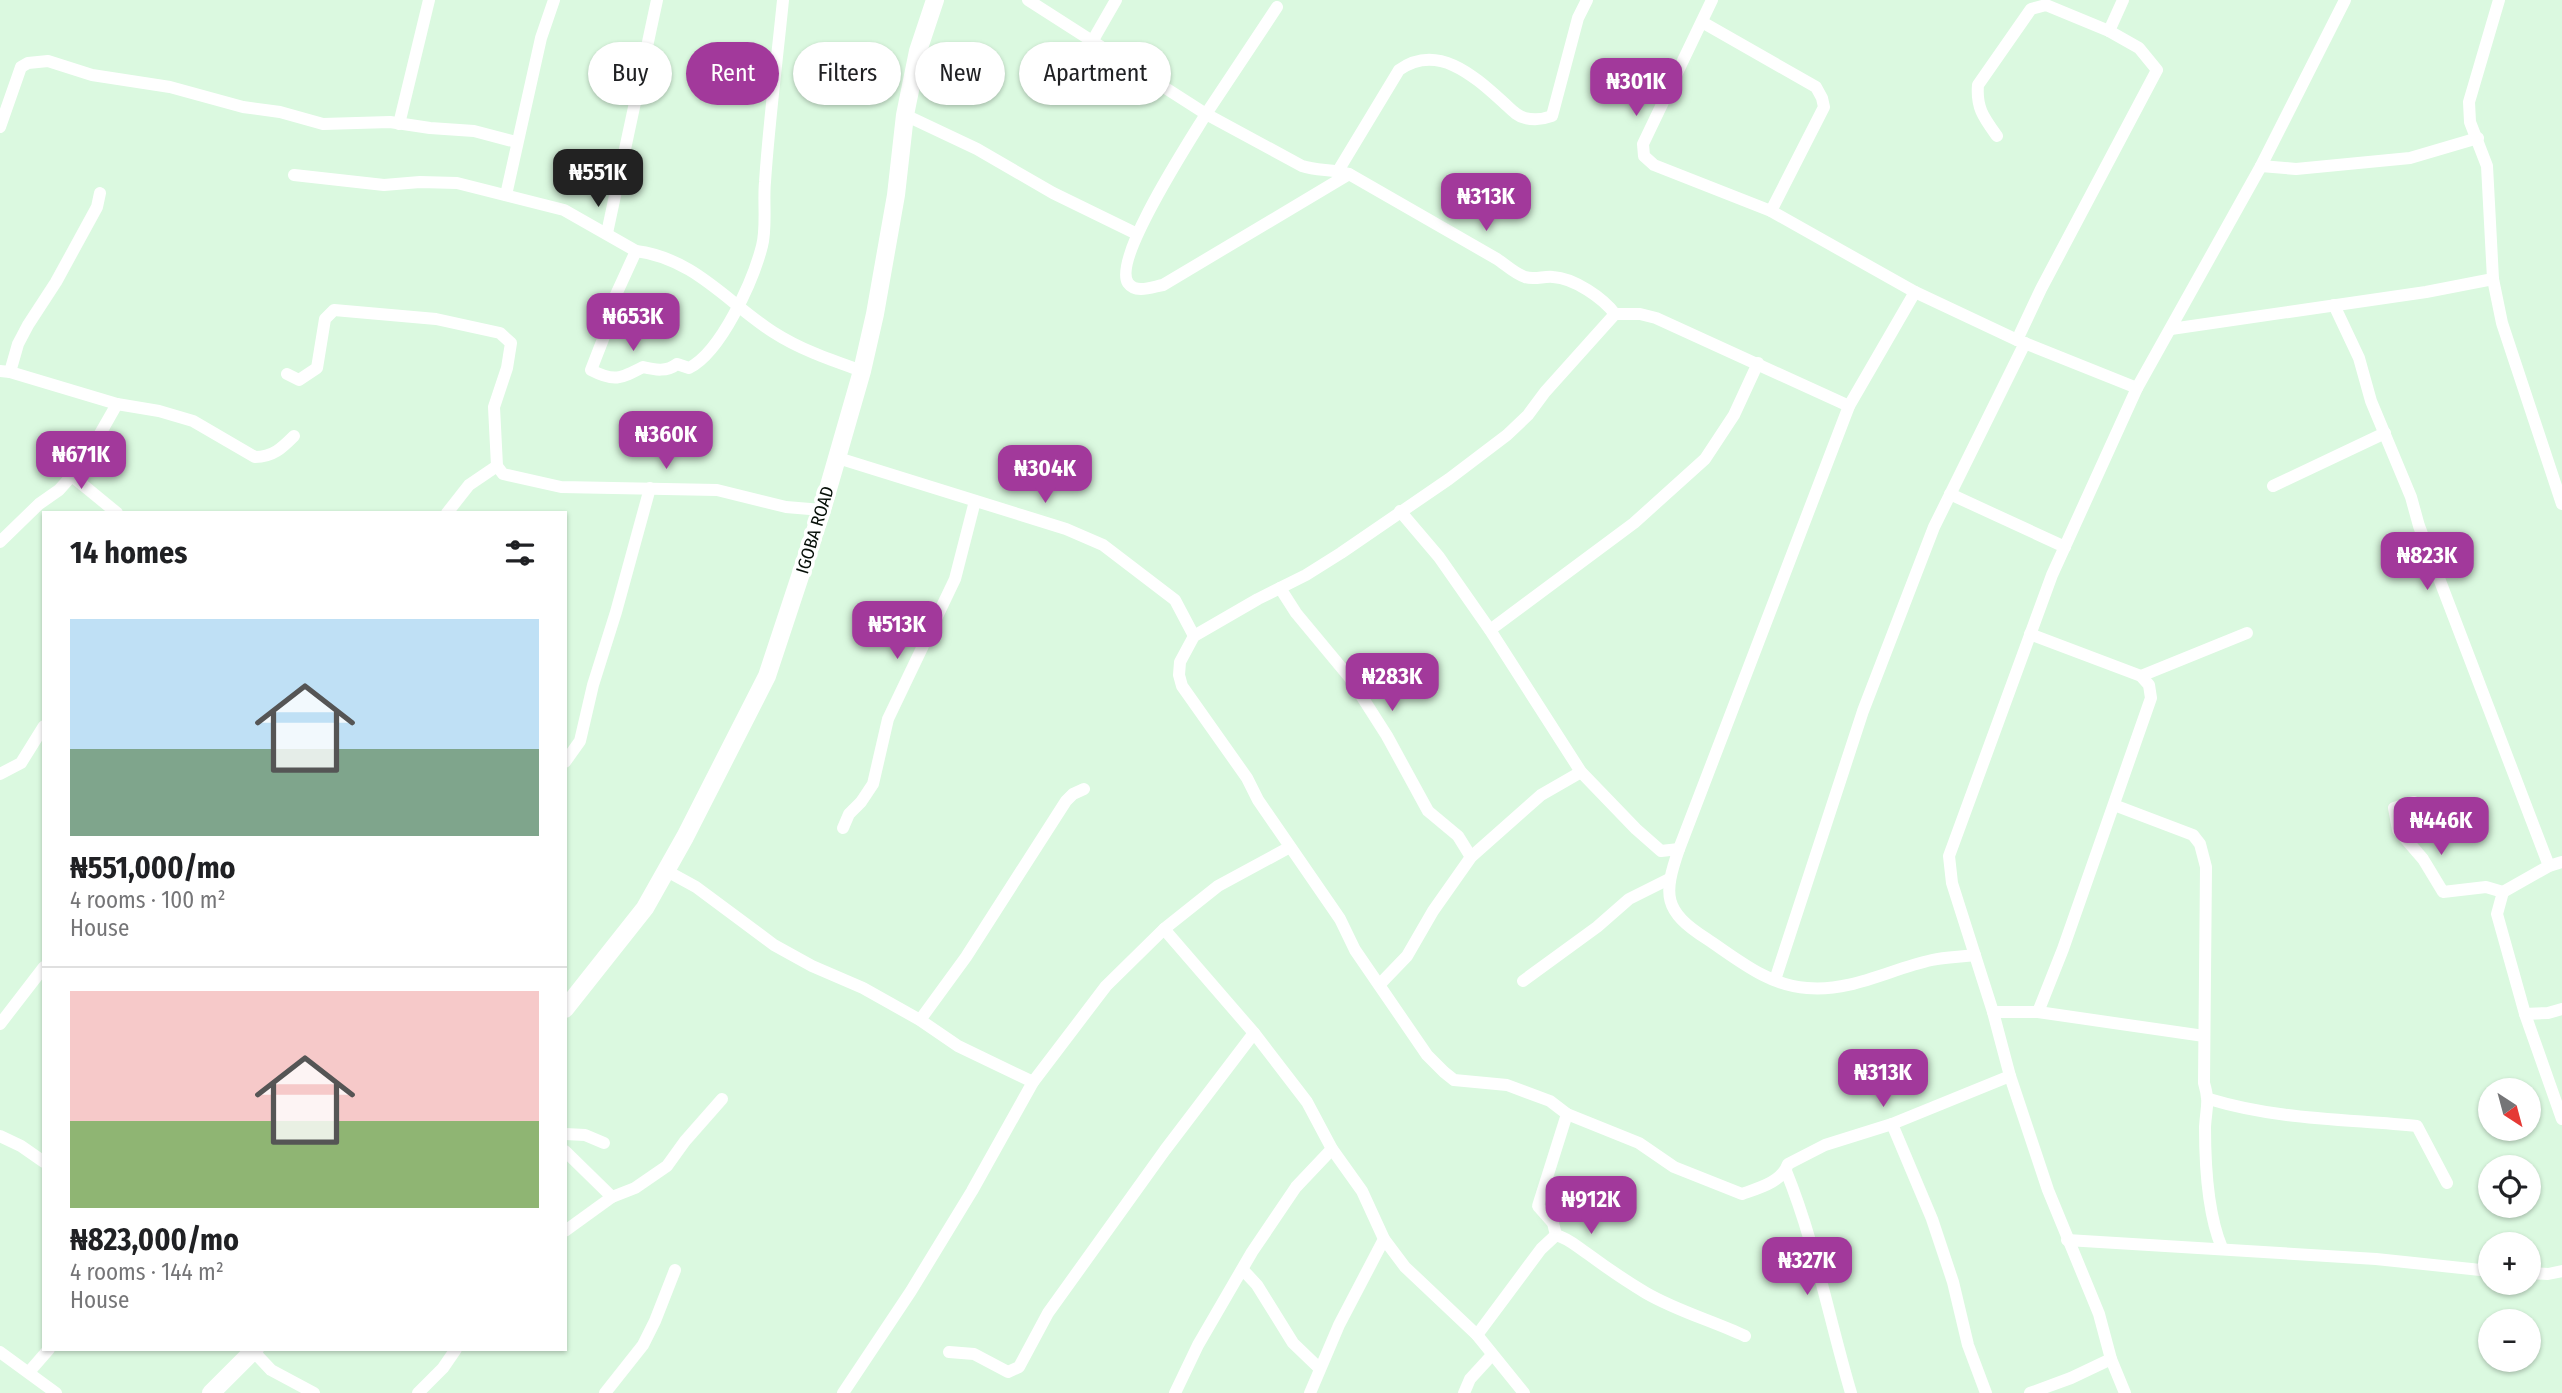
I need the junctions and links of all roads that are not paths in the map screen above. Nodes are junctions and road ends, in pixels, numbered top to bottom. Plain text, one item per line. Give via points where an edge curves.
1 (429, 0) edge
2 (554, 0) edge
3 (657, 0) edge
4 (782, 0) edge
5 (935, 0) edge
6 (1028, 0) edge
7 (1116, 0) edge
8 (1587, 0) edge
9 (1712, 0) edge
10 (2123, 0) edge
11 (2345, 0) edge
12 (2499, 0) edge
13 (1277, 7) dead end
14 (1702, 22) junction
15 (2109, 31) junction
16 (1093, 40) junction
17 (1206, 114) junction
18 (905, 115) junction
19 (399, 124) junction
20 (0, 127) edge
21 (1997, 136) dead end
22 (2478, 138) junction
23 (516, 142) junction
24 (2261, 166) junction
25 (1344, 173) junction
26 (294, 176) dead end
27 (100, 193) dead end
28 (506, 195) junction
29 (1771, 211) junction
30 (607, 233) junction
31 (1136, 234) junction
32 (636, 251) junction
33 (2493, 279) junction
34 (1915, 292) junction
35 (2334, 305) junction
36 (739, 306) junction
37 (1615, 314) junction
38 (2171, 329) junction
39 (2021, 342) junction
40 (1758, 363) junction
41 (862, 371) junction
42 (5, 372) edge
43 (287, 374) dead end
44 (2137, 388) junction
45 (117, 404) junction
46 (1850, 406) junction
47 (2385, 433) junction
48 (295, 436) dead end
49 (838, 458) junction
50 (497, 466) junction
51 (72, 476) junction
52 (2273, 486) dead end
53 (650, 488) junction
54 (1950, 494) junction
55 (975, 501) junction
56 (2562, 504) edge
57 (822, 510) junction
58 (115, 511) edge
59 (449, 511) edge
60 (1400, 511) junction
61 (0, 542) edge
62 (2065, 547) junction
63 (1280, 588) junction
64 (1490, 630) junction
65 (2247, 633) dead end
66 (2030, 634) junction
67 (1194, 636) junction
68 (2141, 676) junction
69 (42, 729) edge
70 (567, 759) edge
71 (1581, 772) junction
72 (0, 774) edge
73 (1084, 789) dead end
74 (2414, 802) dead end
75 (2114, 805) junction
76 (843, 828) dead end
77 (1290, 847) junction
78 (1679, 849) junction
79 (1471, 857) junction
80 (2562, 862) edge
81 (2549, 866) junction
82 (665, 870) junction
83 (1669, 878) junction
84 (2503, 892) junction
85 (1164, 929) junction
86 (1975, 955) junction
87 (42, 970) edge
88 (1775, 980) junction
89 (1523, 981) dead end
90 (1380, 984) junction
91 (568, 1002) edge
92 (2562, 1009) edge
93 (1993, 1012) junction
94 (2038, 1012) junction
95 (2525, 1014) junction
96 (920, 1020) junction
97 (0, 1024) edge
98 (1254, 1033) junction
99 (2204, 1036) junction
100 (2010, 1076) junction
101 (1033, 1082) junction
102 (722, 1099) dead end
103 (2209, 1099) junction
104 (1567, 1114) junction
105 (2562, 1119) edge
106 (1892, 1124) junction
107 (567, 1135) edge
108 (0, 1136) edge
109 (604, 1143) dead end
110 (1332, 1149) junction
111 (567, 1153) edge
112 (42, 1161) edge
113 (1786, 1171) junction
114 (2448, 1183) dead end
115 (1769, 1184) junction
116 (1794, 1191) junction
117 (612, 1198) junction
118 (567, 1230) edge
119 (1556, 1235) junction
120 (1384, 1239) junction
121 (2067, 1240) junction
122 (2222, 1248) junction
123 (675, 1269) dead end
124 (1243, 1270) junction
125 (2478, 1270) edge
126 (2562, 1271) edge
127 (2541, 1274) edge
128 (1477, 1335) junction
129 (1745, 1336) dead end
130 (47, 1351) edge
131 (253, 1351) edge
132 (255, 1351) edge
133 (455, 1351) edge
134 (0, 1352) edge
135 (949, 1352) dead end
136 (1492, 1355) junction
137 (2111, 1359) junction
138 (1319, 1368) junction
139 (29, 1372) junction
140 (56, 1393) edge
141 (211, 1393) edge
142 (314, 1393) edge
143 (418, 1393) edge
144 (605, 1393) edge
145 (843, 1393) edge
146 (1175, 1393) edge
147 (1310, 1393) edge
148 (1464, 1393) edge
149 (1524, 1393) edge
150 (1851, 1393) edge
151 (1986, 1393) edge
152 (2030, 1393) edge
153 (2125, 1393) edge

1 - 19 street
2 - 23 street
3 - 30 street
4 - 36 street via 762,245
5 - 18 street, IGOBA ROAD via 918,51
6 - 16 street
7 - 16 street
8 - 25 street via 1577,18 1552,116 1524,118 1471,73 1451,64 1410,62 1399,70
9 - 14 street
10 - 15 street
11 - 24 street
12 - 22 street via 2469,102 2470,122
13 - 17 street
14 - 29 street via 1816,87 1822,98 1824,107
14 - 29 street via 1643,144 1644,156
15 - 21 street via 2046,5 2031,9 1978,85 1979,112
15 - 39 street via 2139,48 2157,69 2041,289
16 - 17 street
17 - 25 street via 1302,166
17 - 31 street
18 - 31 street
18 - 41 street, IGOBA ROAD via 896,195
19 - 20 street via 323,124 39,61 21,67
19 - 23 street via 474,131
22 - 24 street via 2410,158 2296,169
22 - 33 street via 2487,166
23 - 28 street
24 - 38 street
25 - 31 street via 1163,285 1139,289 1126,281 1125,268
25 - 37 street via 1520,275 1564,279 1600,299
26 - 28 street via 384,185 457,183
27 - 42 street
28 - 30 street via 564,209
29 - 34 street
30 - 32 street
32 - 36 street via 673,261
32 - 36 street via 614,299 591,370 609,379 643,367 656,370 677,364 689,368 706,358
33 - 35 street
33 - 56 street via 2502,323
34 - 39 street
34 - 46 street
35 - 38 street
35 - 47 street via 2359,358
36 - 41 street via 807,351
37 - 40 street via 1656,318
37 - 60 street via 1528,415 1449,479
38 - 44 street
39 - 44 street
39 - 54 street
40 - 46 street
40 - 64 street via 1734,415 1705,459 1634,523
41 - 49 street, IGOBA ROAD
42 - 45 street
43 - 50 street via 299,380 317,368 325,318 334,310 436,318 500,333 511,344 494,407
44 - 62 street
45 - 48 street via 194,421 255,457 274,453
45 - 51 street
46 - 78 street
47 - 52 street
47 - 81 street
49 - 55 street
49 - 57 street, IGOBA ROAD
50 - 53 street via 503,474 561,487
50 - 59 street via 469,485
51 - 58 street
51 - 61 street
53 - 57 street via 717,490 786,507
53 - 70 street via 580,741
54 - 62 street
54 - 88 street via 1863,711
55 - 67 street via 1103,545 1175,600
55 - 76 street via 955,579 888,719 873,783
57 - 82 street, IGOBA ROAD via 767,676
60 - 63 street
60 - 64 street
62 - 66 street
63 - 67 street
63 - 79 street via 1350,678 1428,811 1458,836
64 - 71 street
65 - 68 street
66 - 68 street
66 - 86 street via 1948,856
67 - 77 street via 1180,662 1182,686
68 - 75 street via 2149,685 2151,698
69 - 72 street via 21,763
71 - 78 street via 1661,851
71 - 79 street via 1541,795
73 - 96 street via 1066,802
74 - 84 street via 2394,808 2398,830 2443,892 2486,887
75 - 94 street
75 - 99 street via 2193,835 2200,844 2206,867
77 - 85 street via 1218,886
77 - 90 street
78 - 83 street
79 - 90 street via 1407,956
80 - 81 street
81 - 84 street
82 - 91 street, IGOBA ROAD via 645,908
82 - 96 street via 696,887 774,945
83 - 88 street via 1672,905 1693,930
83 - 89 street via 1616,908
84 - 95 street via 2497,914
85 - 98 street
85 - 101 street via 1106,986
86 - 88 street via 1931,961 1840,987 1806,988
86 - 93 street
87 - 97 street
90 - 104 street via 1427,1055 1454,1080 1507,1085 1550,1101
92 - 95 street
93 - 94 street
93 - 100 street
94 - 99 street
95 - 105 street
96 - 101 street via 958,1046
98 - 110 street via 1307,1102
98 - 135 street via 1056,1302 1019,1367 1008,1372 974,1354
99 - 103 street via 2204,1083
100 - 106 street
100 - 121 street
101 - 145 street via 911,1291
102 - 117 street via 667,1166
103 - 114 street via 2306,1119 2417,1126
103 - 122 street via 2205,1126 2209,1187
104 - 115 street via 1639,1143 1674,1167 1742,1194
104 - 119 street via 1538,1206 1553,1223
106 - 113 street via 1811,1151 1788,1164
106 - 151 street via 1932,1219
107 - 109 street via 586,1135
108 - 112 street
110 - 120 street via 1362,1191
110 - 124 street via 1296,1187
111 - 117 street
113 - 115 street
113 - 116 street
115 - 116 street
116 - 150 street
117 - 118 street
119 - 128 street
119 - 129 street via 1650,1295
120 - 128 street via 1405,1267
120 - 138 street
121 - 122 street
121 - 137 street via 2099,1314
122 - 125 street
123 - 144 street via 643,1345
124 - 138 street via 1293,1343
124 - 146 street
126 - 127 street
128 - 136 street
130 - 139 street
131 - 141 street
132 - 142 street via 271,1370
133 - 143 street
134 - 139 street
136 - 148 street
136 - 149 street
137 - 152 street
137 - 153 street
138 - 147 street
139 - 140 street

